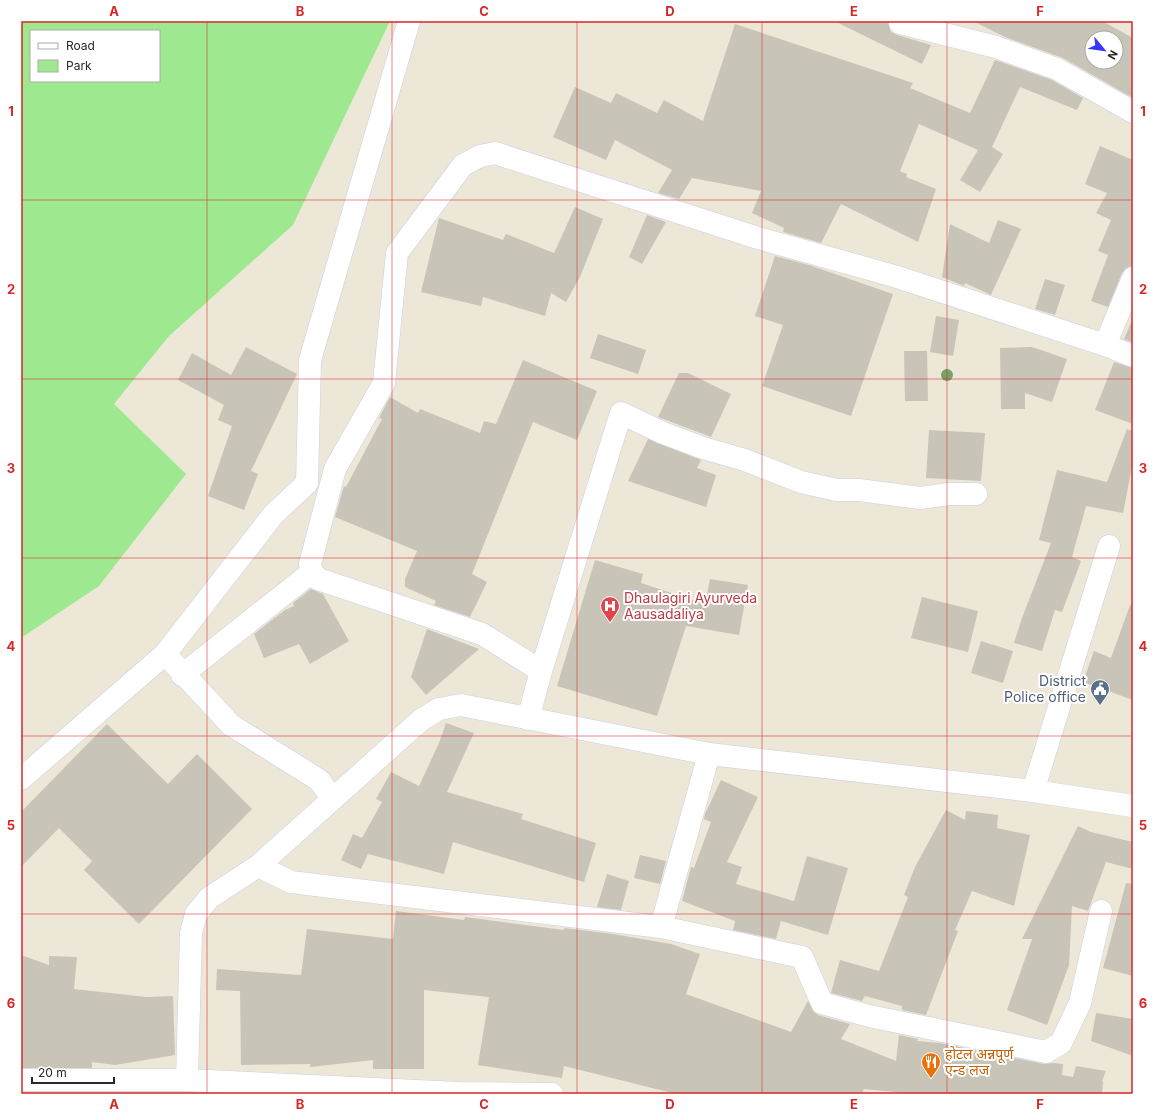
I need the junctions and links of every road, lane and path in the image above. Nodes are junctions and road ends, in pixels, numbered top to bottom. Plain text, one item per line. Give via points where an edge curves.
1 (409, 21) edge
2 (900, 23) dead end
3 (1133, 112) edge
4 (1133, 278) edge
5 (1104, 345) junction
6 (1133, 356) edge
7 (976, 494) dead end
8 (1109, 546) dead end
9 (312, 572) junction
10 (165, 654) junction
11 (541, 671) junction
12 (182, 675) junction
13 (528, 719) junction
14 (709, 754) junction
15 (21, 779) edge
16 (1033, 791) junction
17 (332, 798) junction
18 (1133, 806) edge
19 (258, 866) junction
20 (1101, 911) dead end
21 (661, 927) junction
22 (21, 1080) edge
23 (187, 1080) junction
24 (552, 1094) edge

1 - 10 street via 310,360 307,483 273,515
2 - 3 street via 996,47 1057,69
4 - 5 street
5 - 6 street
5 - 9 street via 894,276 758,238 495,153 480,156 463,165 397,253 384,383 335,469 310,564
7 - 11 street via 920,498 859,490 837,490 802,482 745,460 715,452 663,433 621,413
8 - 16 street
9 - 11 street via 318,578 482,634
9 - 12 street
10 - 12 street
10 - 15 street
11 - 13 street
12 - 17 street via 231,725 319,780
13 - 14 street
13 - 17 street via 461,705 439,709 421,720
14 - 16 street
14 - 21 street
16 - 18 street
17 - 19 street
19 - 21 street via 291,882
19 - 23 street via 209,898 196,914 191,933
20 - 21 street via 1080,1003 1061,1043 1046,1052 869,1016 822,1003 802,957
22 - 23 street
23 - 24 street via 459,1093

